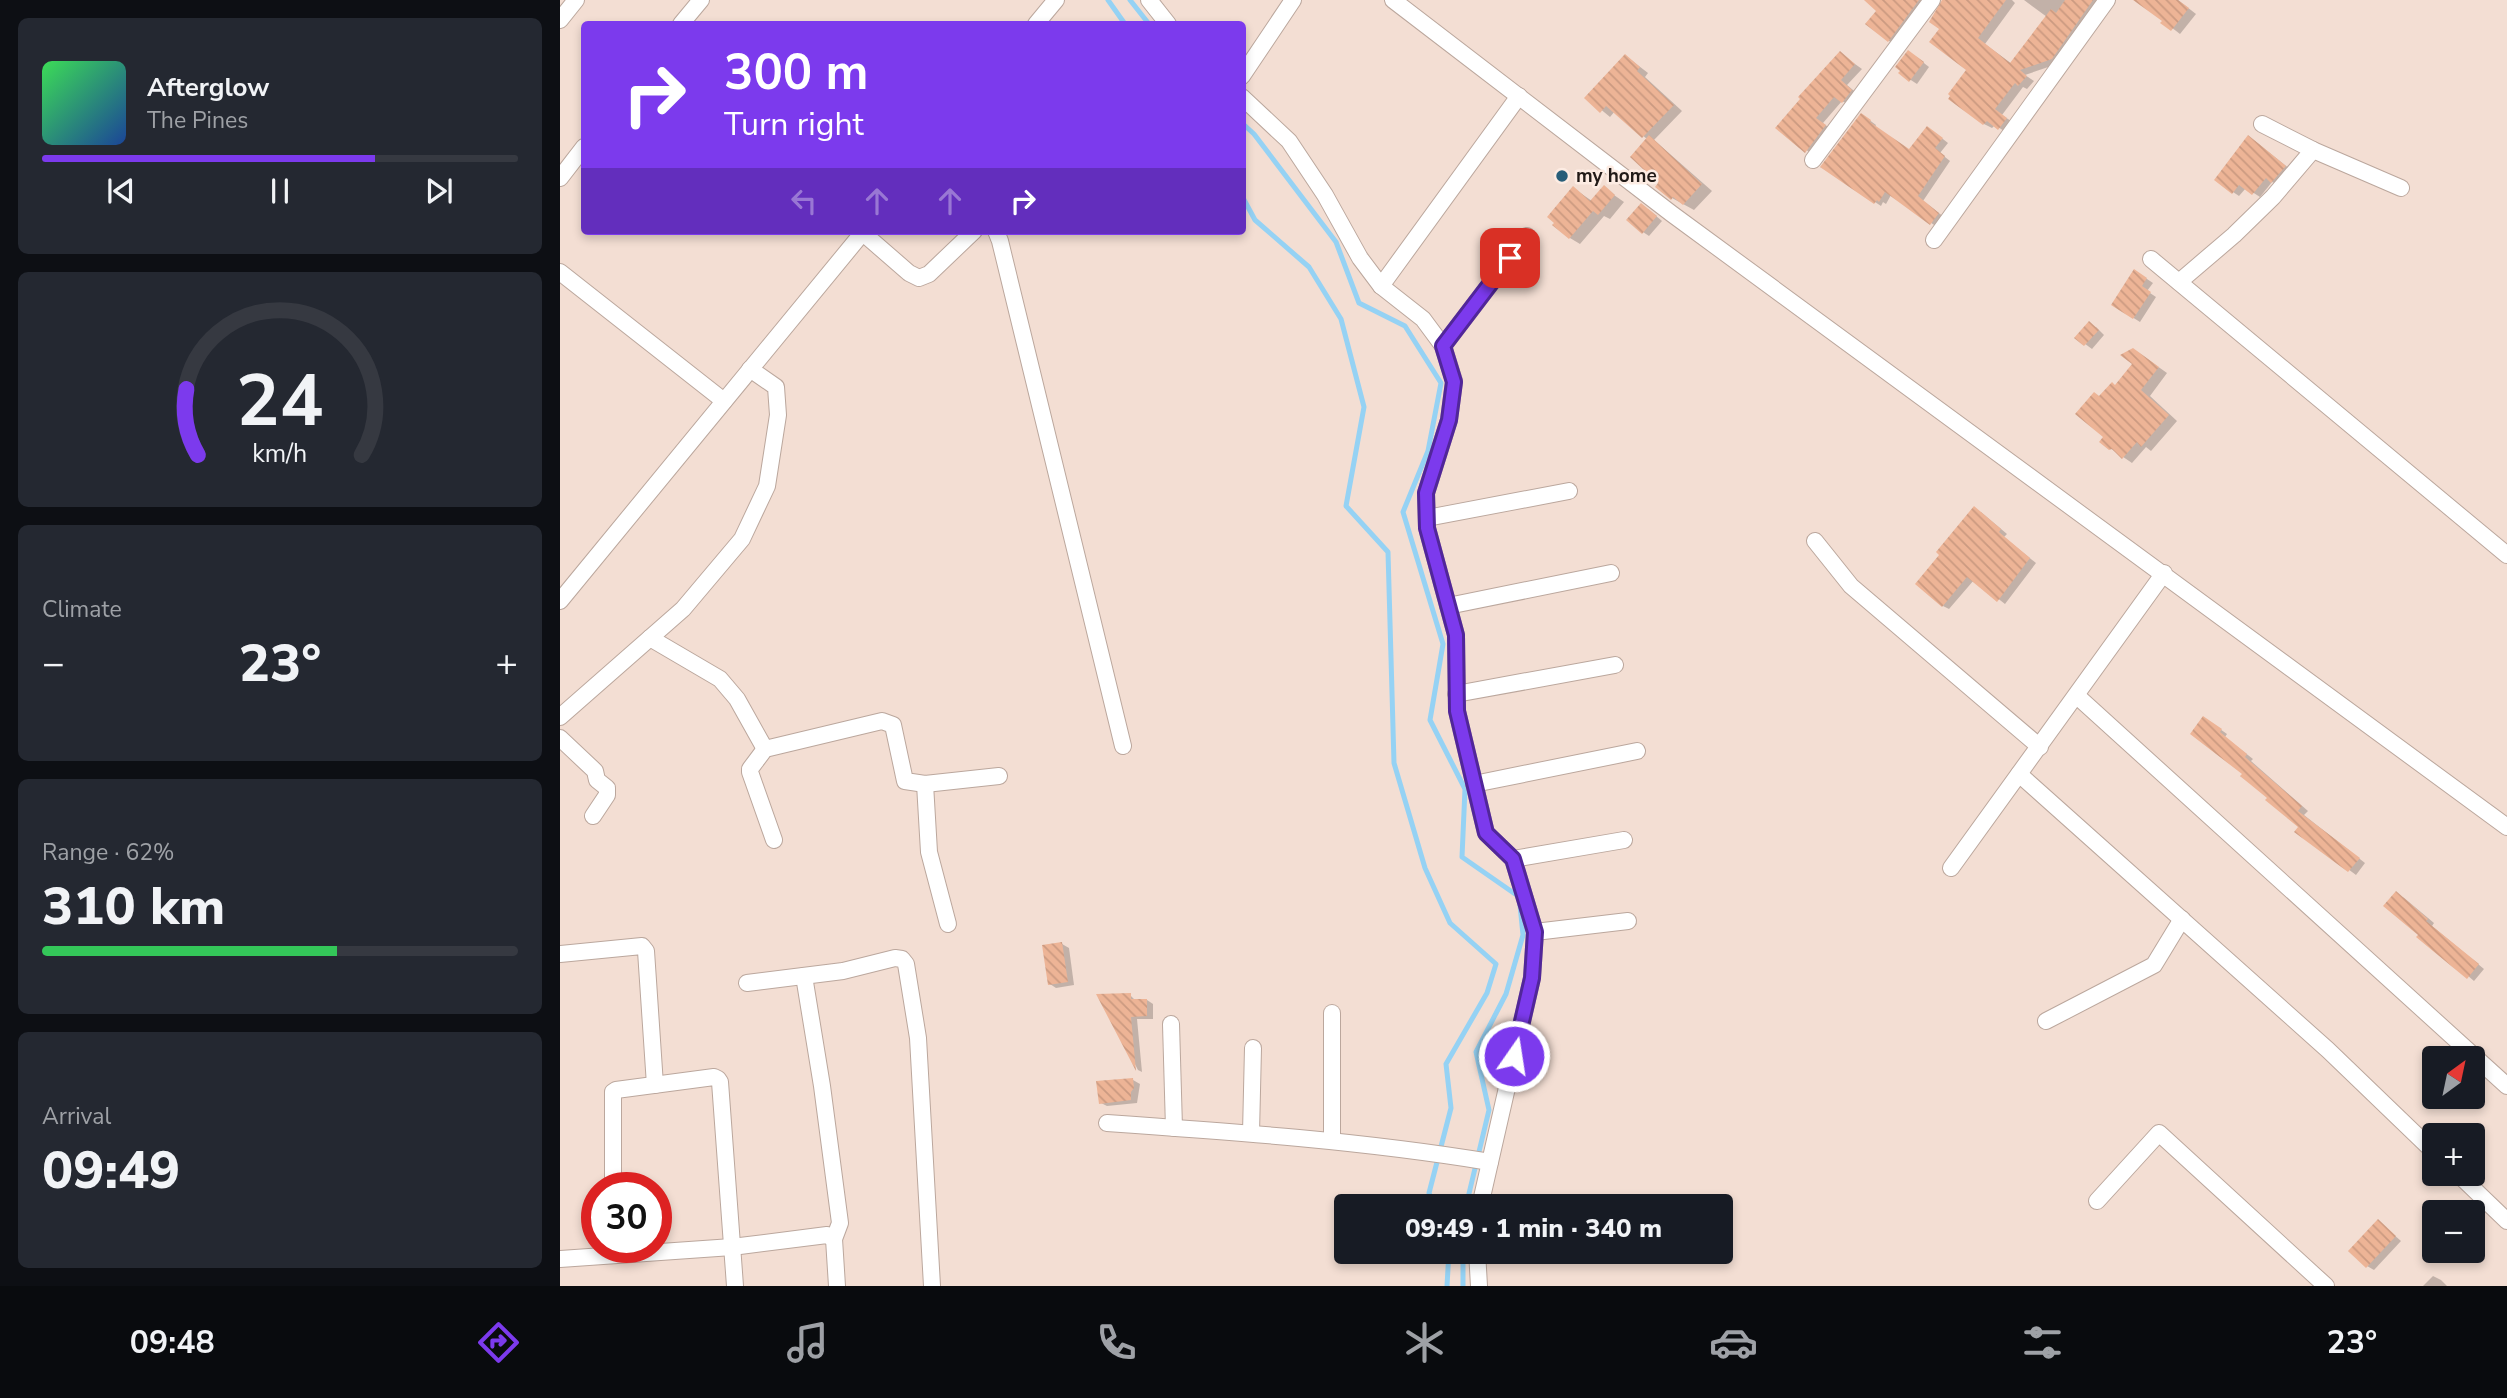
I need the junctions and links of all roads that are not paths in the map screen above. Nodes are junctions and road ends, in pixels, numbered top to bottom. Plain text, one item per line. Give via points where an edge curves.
1 (576, 0) edge
2 (701, 0) edge
3 (1056, 0) edge
4 (1149, 0) edge
5 (1293, 0) edge
6 (1393, 0) edge
7 (1932, 0) edge
8 (2107, 0) edge
9 (560, 20) edge
10 (684, 21) edge
11 (1038, 21) edge
12 (1166, 21) edge
13 (1246, 70) edge
14 (1519, 96) junction
15 (1246, 101) edge
16 (2262, 124) dead end
17 (2313, 150) junction
18 (581, 151) edge
19 (1813, 160) dead end
20 (560, 178) edge
21 (2400, 188) dead end
22 (861, 235) edge
23 (866, 235) edge
24 (970, 235) edge
25 (998, 235) edge
26 (1527, 236) dead end
27 (1934, 240) dead end
28 (2151, 259) dead end
29 (560, 272) edge
30 (2179, 282) junction
31 (1381, 286) junction
32 (1443, 346) junction
33 (750, 369) junction
34 (724, 401) junction
35 (1569, 491) dead end
36 (1427, 518) junction
37 (1815, 541) dead end
38 (2507, 555) edge
39 (1611, 573) dead end
40 (2164, 573) junction
41 (560, 601) edge
42 (1448, 606) junction
43 (650, 638) junction
44 (1615, 665) dead end
45 (1457, 694) junction
46 (2077, 696) junction
47 (560, 717) edge
48 (560, 738) edge
49 (1123, 746) dead end
50 (2040, 747) junction
51 (765, 749) junction
52 (1637, 751) dead end
53 (2020, 774) junction
54 (999, 776) dead end
55 (925, 784) junction
56 (1474, 784) junction
57 (593, 816) dead end
58 (2507, 827) edge
59 (774, 840) dead end
60 (1624, 840) dead end
61 (1513, 859) junction
62 (1951, 868) dead end
63 (2182, 919) junction
64 (1628, 921) dead end
65 (948, 924) dead end
66 (1535, 932) junction
67 (560, 954) edge
68 (804, 976) junction
69 (747, 983) dead end
70 (1332, 1013) dead end
71 (2046, 1021) dead end
72 (1171, 1024) dead end
73 (1254, 1048) dead end
74 (655, 1084) junction
75 (2507, 1086) edge
76 (1107, 1123) dead end
77 (1174, 1128) junction
78 (1251, 1133) junction
79 (1332, 1140) junction
80 (2422, 1140) edge
81 (1490, 1161) junction
82 (612, 1172) edge
83 (2471, 1186) edge
84 (1483, 1194) edge
85 (2096, 1201) dead end
86 (2507, 1221) edge
87 (834, 1239) junction
88 (732, 1247) junction
89 (672, 1250) edge
90 (581, 1256) edge
91 (560, 1259) edge
92 (1478, 1264) edge
93 (736, 1286) edge
94 (837, 1286) edge
95 (932, 1286) edge
96 (1479, 1286) edge
97 (2326, 1286) edge

1 - 9 street
2 - 10 street
3 - 11 street
4 - 12 street
5 - 13 street
6 - 14 street
7 - 19 street
8 - 27 street
14 - 31 street
14 - 40 street via 1672,214
15 - 31 street via 1289,141
16 - 17 street
17 - 21 street
17 - 30 street via 2273,197
18 - 20 street
22 - 33 street
23 - 24 street via 919,278
25 - 49 street
26 - 32 street
28 - 30 street
29 - 34 street
30 - 38 street
31 - 32 street via 1423,320
32 - 36 street via 1454,382 1449,420 1426,493
33 - 34 street
33 - 43 street via 776,387 778,415 767,485 742,539 682,609
34 - 41 street
35 - 36 street
36 - 42 street
37 - 50 street via 1851,586
39 - 42 street
40 - 46 street
40 - 58 street
42 - 45 street via 1456,635
43 - 47 street
43 - 51 street via 720,679
44 - 45 street
45 - 56 street
46 - 50 street
46 - 75 street
48 - 57 street via 607,788
50 - 53 street
51 - 55 street via 888,722 893,725 903,779
51 - 59 street via 750,772
52 - 56 street
53 - 62 street
53 - 63 street
54 - 55 street
55 - 65 street via 929,852
56 - 61 street via 1486,833
60 - 61 street
61 - 66 street
63 - 71 street via 2154,965
63 - 80 street
64 - 66 street
66 - 81 street via 1532,978
67 - 74 street via 642,946 646,951
68 - 69 street
68 - 87 street via 840,1223
68 - 95 street via 895,958 906,964 918,1038
70 - 79 street
72 - 77 street
73 - 78 street
74 - 82 street via 613,1093
74 - 88 street via 714,1077 720,1082
76 - 77 street
77 - 78 street
78 - 79 street
79 - 81 street
81 - 84 street
83 - 86 street
85 - 97 street via 2159,1133
87 - 88 street via 827,1235
87 - 94 street
88 - 89 street
88 - 93 street
90 - 91 street
92 - 96 street

